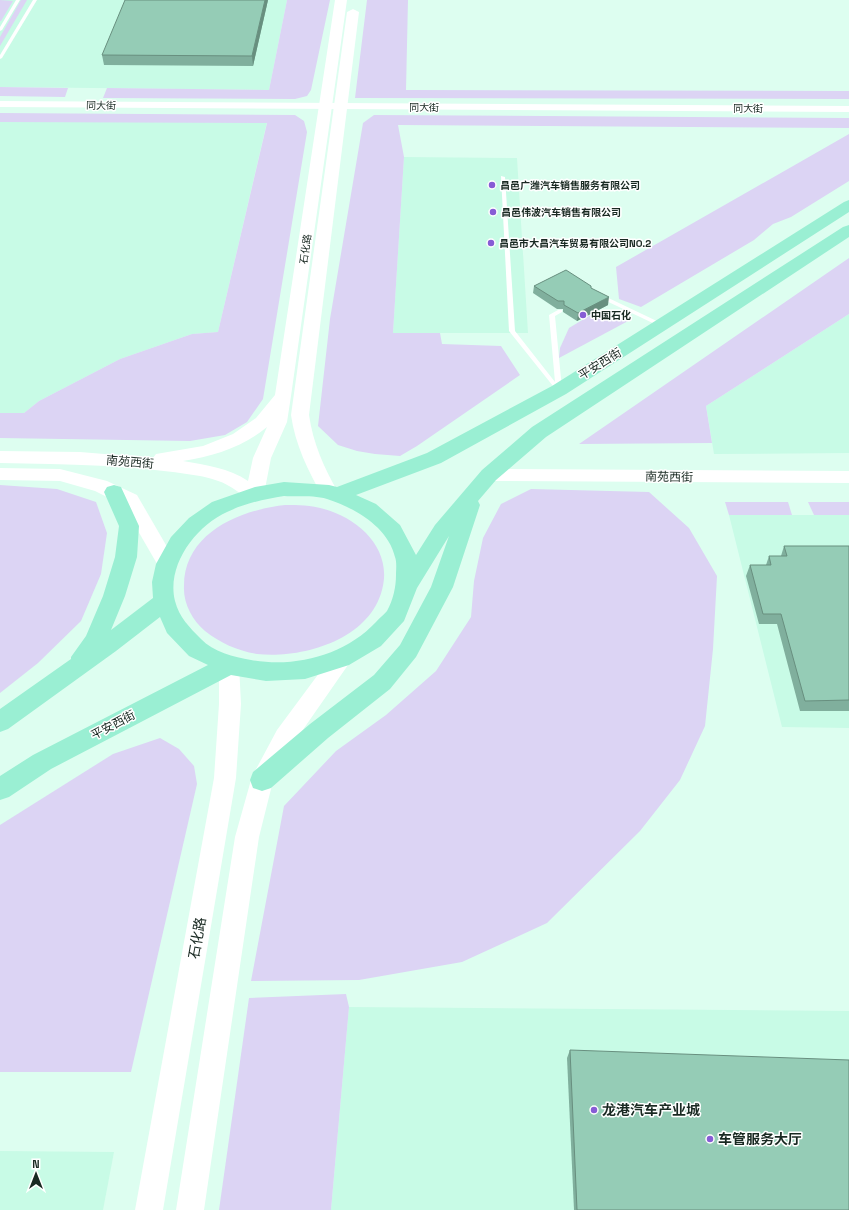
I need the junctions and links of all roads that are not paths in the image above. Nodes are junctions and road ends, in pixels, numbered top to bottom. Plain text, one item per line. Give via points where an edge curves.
1 (18, 0) edge
2 (35, 0) edge
3 (341, 0) edge
4 (354, 0) edge
5 (0, 30) edge
6 (2, 50) edge
7 (0, 58) edge
8 (0, 104) edge
9 (333, 107) junction
10 (849, 109) edge
11 (503, 177) dead end
12 (849, 205) edge
13 (849, 230) edge
14 (593, 293) edge
15 (560, 311) edge
16 (662, 325) junction
17 (559, 390) junction
18 (283, 396) junction
19 (0, 457) edge
20 (133, 463) junction
21 (0, 474) edge
22 (489, 475) junction
23 (849, 477) edge
24 (114, 492) junction
25 (474, 493) junction
26 (255, 494) junction
27 (333, 494) junction
28 (167, 564) junction
29 (407, 587) junction
30 (164, 601) junction
31 (341, 659) junction
32 (229, 665) junction
33 (68, 674) junction
34 (0, 722) edge
35 (262, 780) junction
36 (0, 789) edge
37 (149, 1210) edge
38 (190, 1210) edge

1 - 5 lane
2 - 6 lane
3 - 9 main road, 石化路
4 - 9 main road, 石化路
6 - 7 lane
8 - 9 street, 同大街
9 - 10 street, 同大街
9 - 18 main road, 石化路
9 - 27 main road, 石化路 via 300,415 302,430 323,482
11 - 17 lane via 512,332
12 - 16 main road, 平安西街
13 - 22 main road, 平安西街 via 539,432
14 - 16 lane
15 - 17 lane via 552,315
16 - 17 main road, 平安西街
17 - 27 main road, 平安西街 via 434,458
18 - 20 main road via 262,421 244,436 226,446
18 - 26 main road, 石化路 via 278,422 262,458
19 - 20 main road, 南苑西街 via 80,458
20 - 26 main road, 南苑西街 via 211,472 235,481
21 - 24 main road via 60,475
22 - 23 street, 南苑西街
22 - 25 main road, 平安西街
24 - 28 main road via 130,500
24 - 33 main road via 129,526 126,557 114,596 95,641
25 - 29 main road, 平安西街 via 442,530
25 - 35 main road via 442,587 408,651 382,682
26 - 27 main road via 284,489
26 - 28 main road via 219,508 196,523 178,542
27 - 29 main road via 369,509 393,530 406,557
28 - 30 main road via 163,582
29 - 31 main road via 396,615 373,640
30 - 32 main road via 175,627 198,650
30 - 33 main road
31 - 32 main road via 304,670 266,672
31 - 35 main road via 285,737
32 - 36 main road, 平安西街 via 42,762
32 - 37 main road, 石化路 via 230,704 225,778
33 - 34 main road
35 - 38 main road via 247,837

